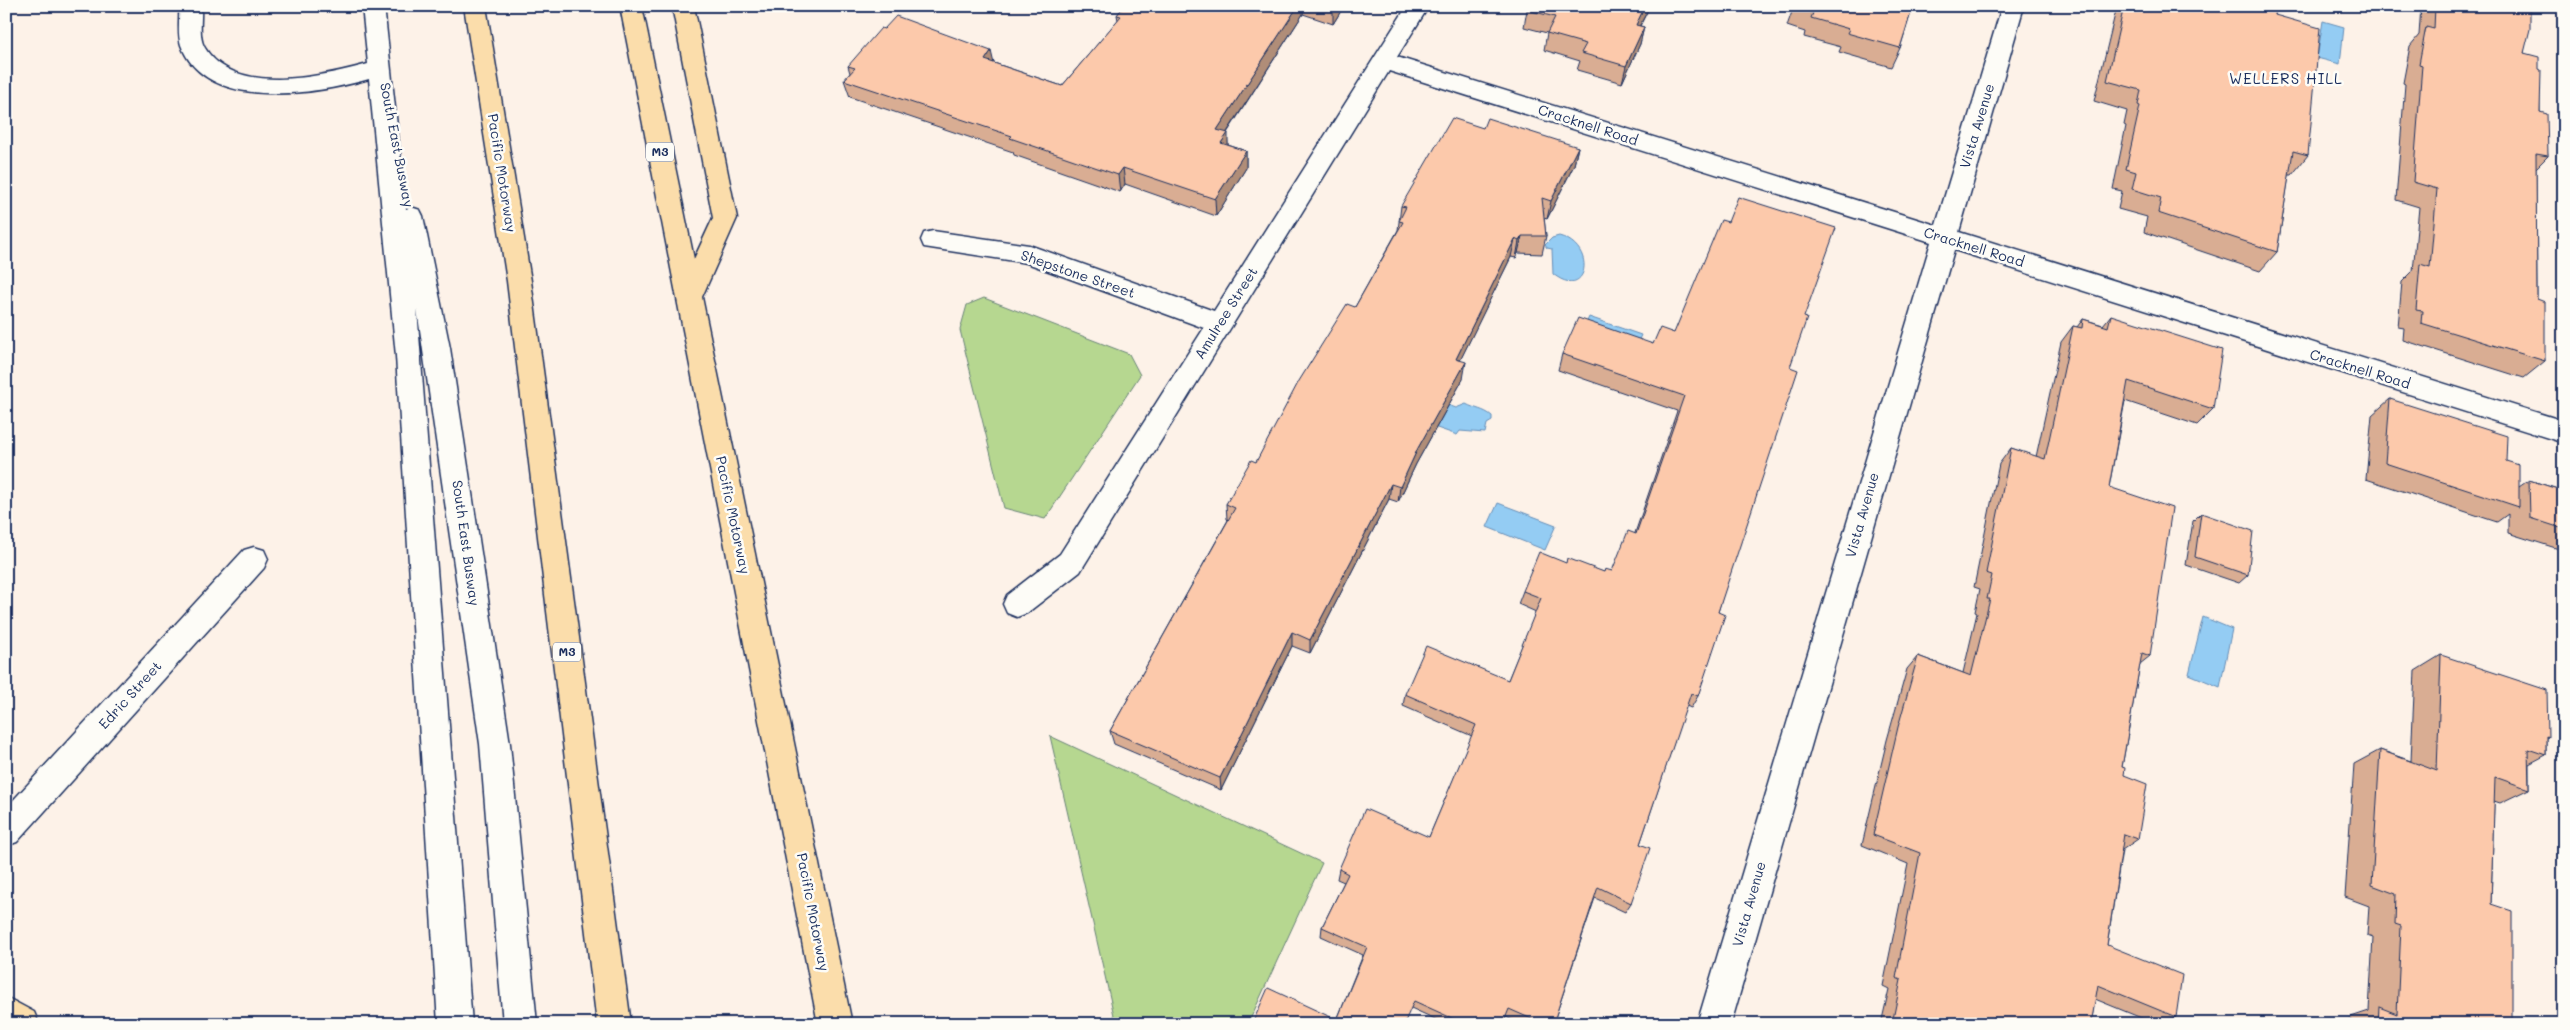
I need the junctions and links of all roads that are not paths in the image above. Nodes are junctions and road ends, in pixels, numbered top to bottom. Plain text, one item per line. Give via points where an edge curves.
1 (190, 6) edge
2 (374, 6) edge
3 (475, 6) edge
4 (631, 6) edge
5 (683, 6) edge
6 (1418, 6) edge
7 (2013, 6) edge
8 (1384, 61) junction
9 (381, 68) junction
10 (1944, 238) junction
11 (933, 240) dead end
12 (689, 298) junction
13 (1219, 324) junction
14 (2564, 432) edge
15 (254, 558) dead end
16 (1017, 604) dead end
17 (6, 831) edge
18 (6, 1014) edge
19 (22, 1024) edge
20 (455, 1024) edge
21 (520, 1024) edge
22 (614, 1024) edge
23 (835, 1024) edge
24 (1714, 1024) edge

1 - 9 street, South East Busway via 192,44 199,57 214,71 234,80 255,86 290,87 342,79
2 - 9 street, South East Busway
3 - 22 main road, Pacific Motorway / M3 via 519,281
4 - 12 main road, Pacific Motorway / M3
5 - 12 main road via 724,218
6 - 8 street, Amulree Street
7 - 10 street, Vista Avenue
8 - 10 street, Cracknell Road
8 - 13 street, Amulree Street
9 - 20 street, South East Busway via 409,356
9 - 21 street, South East Busway via 437,348 495,744
10 - 14 street, Cracknell Road
10 - 24 street, Vista Avenue
11 - 13 street, Shepstone Street via 1029,254
12 - 23 main road, Pacific Motorway / M3
13 - 16 street, Amulree Street via 1070,563
15 - 17 street, Edric Street
18 - 19 main road

